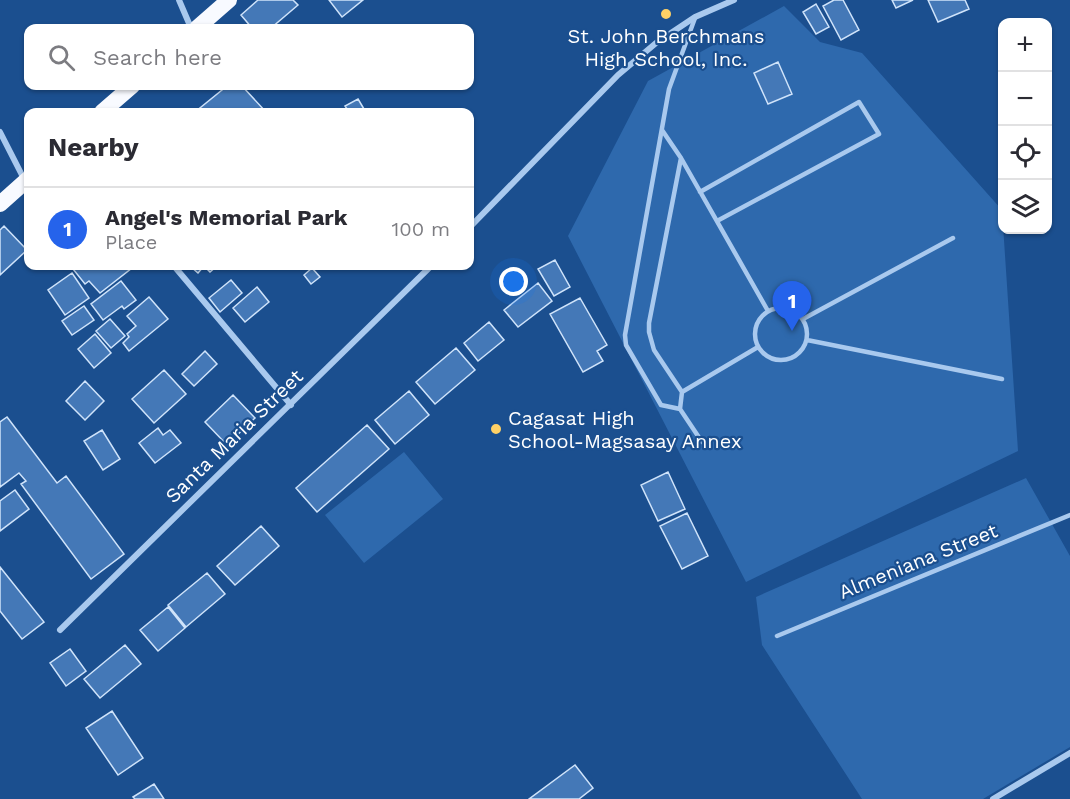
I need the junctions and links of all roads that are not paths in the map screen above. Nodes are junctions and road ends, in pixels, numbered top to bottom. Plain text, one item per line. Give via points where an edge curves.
1 (179, 0) edge
2 (229, 0) edge
3 (734, 0) edge
4 (695, 17) junction
5 (189, 24) edge
6 (202, 24) edge
7 (127, 90) edge
8 (107, 108) edge
9 (662, 130) junction
10 (0, 132) edge
11 (681, 158) junction
12 (24, 175) edge
13 (24, 183) edge
14 (700, 192) junction
15 (0, 204) edge
16 (717, 221) junction
17 (474, 223) edge
18 (953, 238) dead end
19 (177, 270) edge
20 (426, 270) edge
21 (768, 311) junction
22 (803, 319) junction
23 (807, 340) junction
24 (758, 347) junction
25 (1002, 380) dead end
26 (682, 392) junction
27 (291, 405) junction
28 (680, 409) junction
29 (702, 442) dead end
30 (1070, 515) edge
31 (60, 630) dead end
32 (777, 636) dead end
33 (1070, 753) edge
34 (993, 799) edge

1 - 5 street
2 - 6 highway
3 - 4 street
4 - 9 lane via 669,89
4 - 17 street via 618,75
7 - 8 highway
9 - 11 lane
9 - 28 lane via 625,335 626,345 661,405
10 - 12 street
11 - 14 lane
11 - 26 lane via 649,332 654,350
13 - 15 highway
14 - 16 lane
14 - 16 lane via 860,102 879,134
16 - 21 lane
18 - 22 lane
19 - 27 street
20 - 27 street, Santa Maria Street
21 - 22 lane via 787,308
21 - 24 lane via 755,327
22 - 23 lane
23 - 24 lane via 802,351 791,359 766,356
23 - 25 lane
24 - 26 lane
26 - 28 lane
27 - 31 street, Santa Maria Street
28 - 29 lane
30 - 32 lane, Almeniana Street
33 - 34 street

